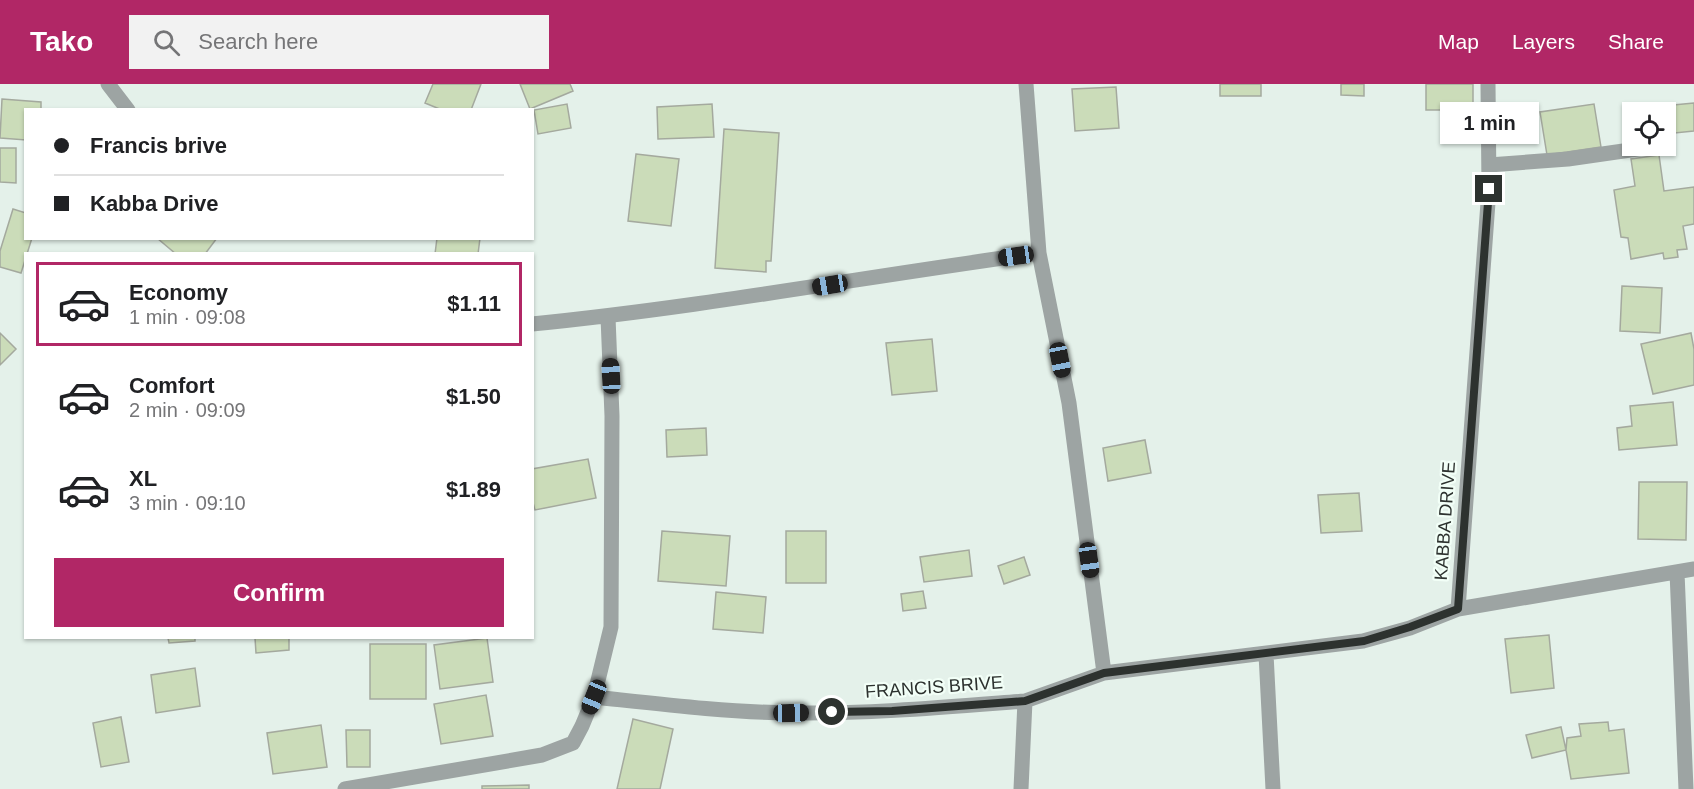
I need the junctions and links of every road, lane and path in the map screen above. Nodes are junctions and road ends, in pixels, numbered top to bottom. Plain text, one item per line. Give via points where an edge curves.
1 (108, 84) edge
2 (1026, 84) edge
3 (1488, 84) edge
4 (126, 108) edge
5 (1622, 151) edge
6 (1489, 165) junction
7 (1039, 253) junction
8 (608, 317) junction
9 (534, 324) edge
10 (1694, 569) edge
11 (1677, 572) junction
12 (1458, 609) junction
13 (1266, 654) junction
14 (1104, 673) junction
15 (594, 697) junction
16 (1025, 701) junction
17 (345, 789) edge
18 (1021, 789) edge
19 (1273, 789) edge
20 (1686, 789) edge

1 - 4 street
2 - 7 street
3 - 6 street, KABBA DRIVE
5 - 6 street
6 - 12 street, KABBA DRIVE
7 - 8 street
7 - 14 street via 1069,403
8 - 9 street
8 - 15 street via 612,416 611,627
10 - 11 street
11 - 12 street
11 - 20 street
12 - 13 street via 1364,641
13 - 14 street
13 - 19 street
14 - 16 street
15 - 16 street, FRANCIS BRIVE via 703,709 791,713 892,711
15 - 17 street via 573,742 542,755
16 - 18 street

